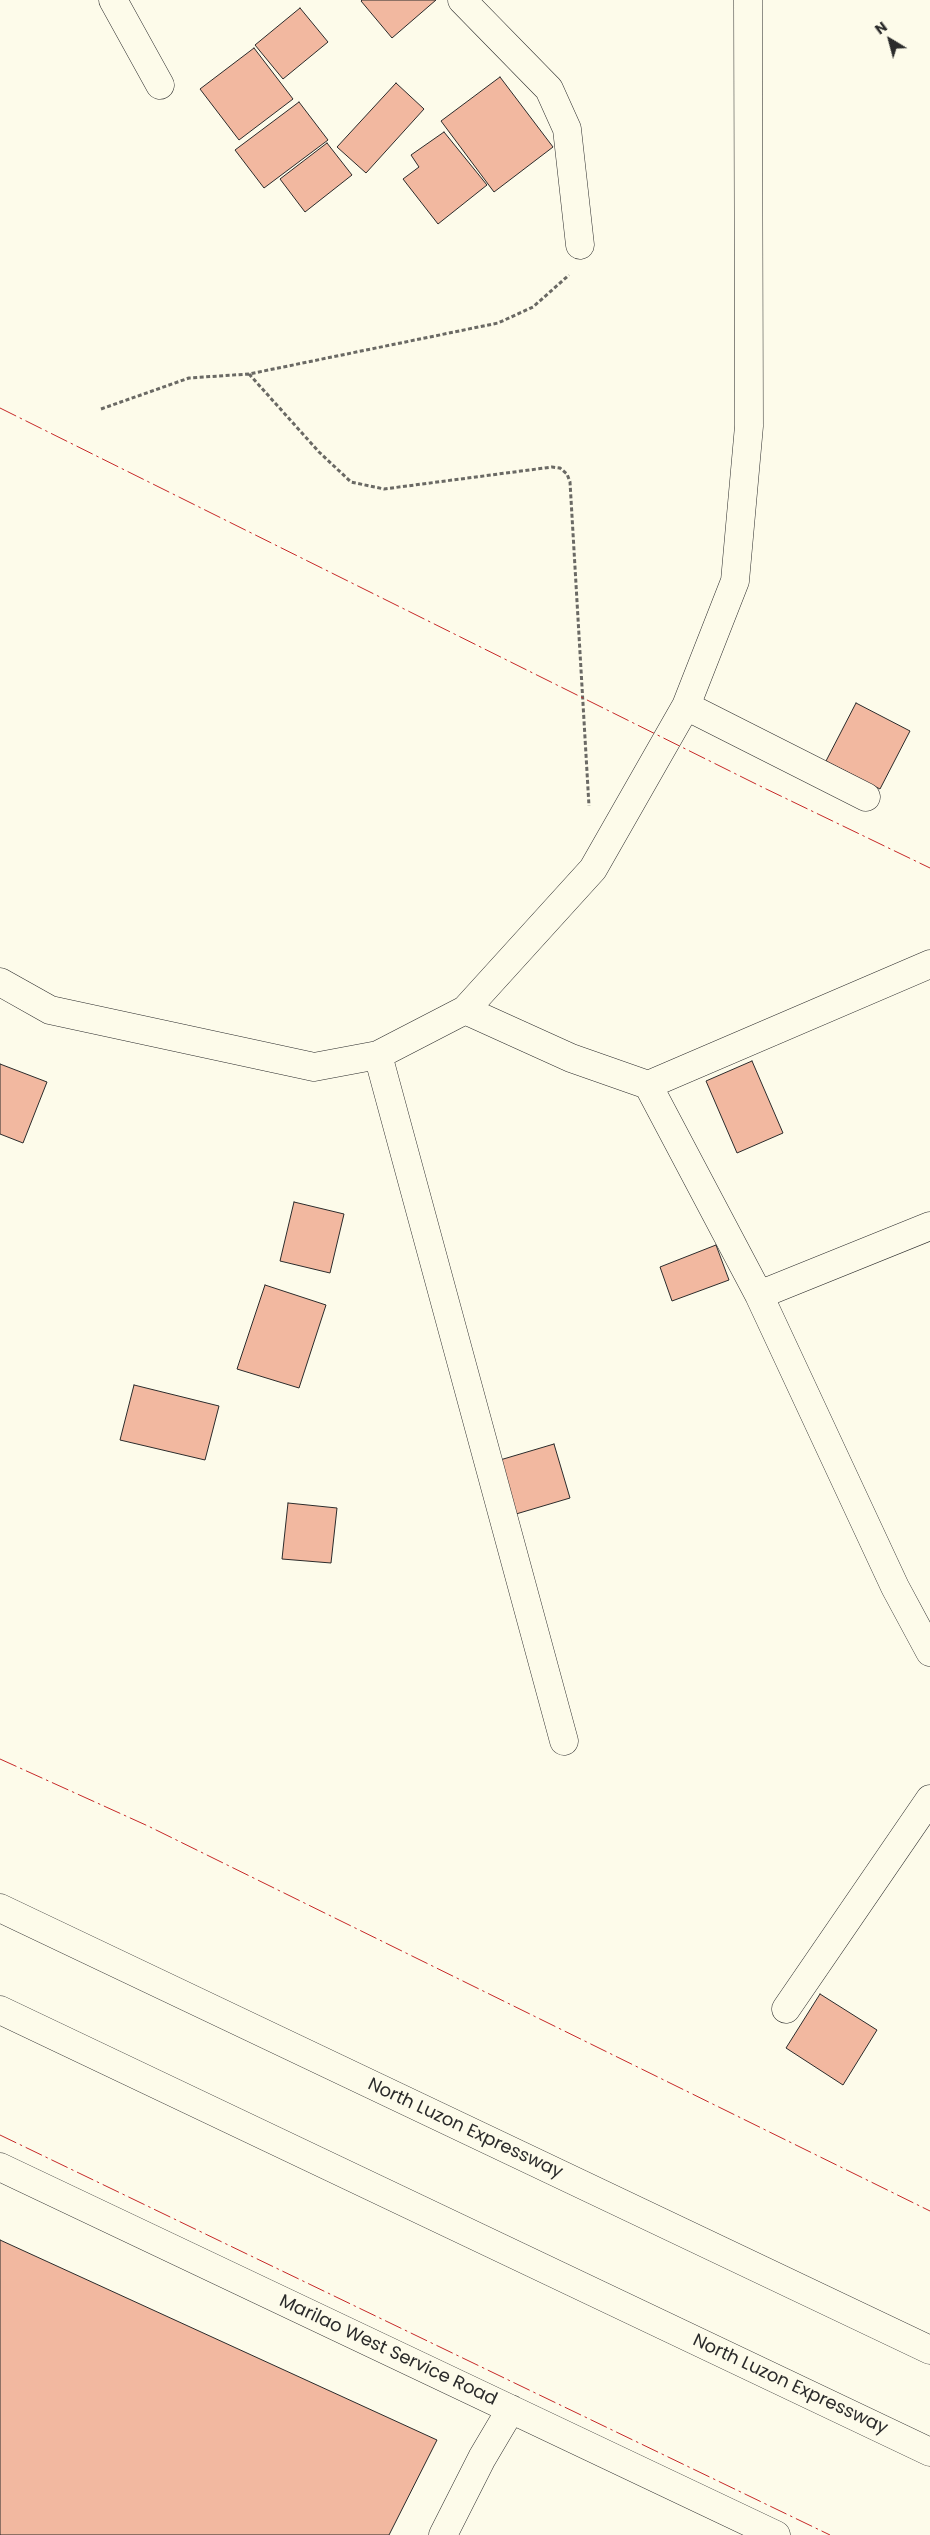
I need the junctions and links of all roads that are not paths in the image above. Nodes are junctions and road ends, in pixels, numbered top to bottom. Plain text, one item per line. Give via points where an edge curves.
1 (112, 0) edge
2 (462, 0) edge
3 (748, 0) edge
4 (160, 85) dead end
5 (580, 245) road end
6 (686, 706) junction
7 (866, 797) dead end
8 (930, 964) edge
9 (0, 982) edge
10 (465, 1010) junction
11 (378, 1055) junction
12 (648, 1085) junction
13 (930, 1226) edge
14 (759, 1295) junction
15 (930, 1652) edge
16 (564, 1741) dead end
17 (930, 1799) edge
18 (0, 1908) edge
19 (786, 2009) dead end
20 (0, 2010) edge
21 (0, 2167) edge
22 (930, 2350) edge
23 (511, 2408) junction
24 (930, 2452) edge
25 (443, 2535) edge
26 (776, 2535) edge

1 - 4 main road
2 - 5 main road via 549,89 567,129
3 - 6 main road via 749,426 735,581
6 - 7 main road
6 - 10 main road via 593,869
8 - 12 main road
9 - 11 main road via 50,1010 314,1067
10 - 11 main road
10 - 12 main road via 571,1058
11 - 16 main road
12 - 14 main road
13 - 14 main road
14 - 15 main road via 895,1587
17 - 19 main road
18 - 22 main road, North Luzon Expressway
20 - 24 main road, North Luzon Expressway
21 - 23 main road, Marilao West Service Road
23 - 25 main road
23 - 26 main road, Marilao West Service Road

